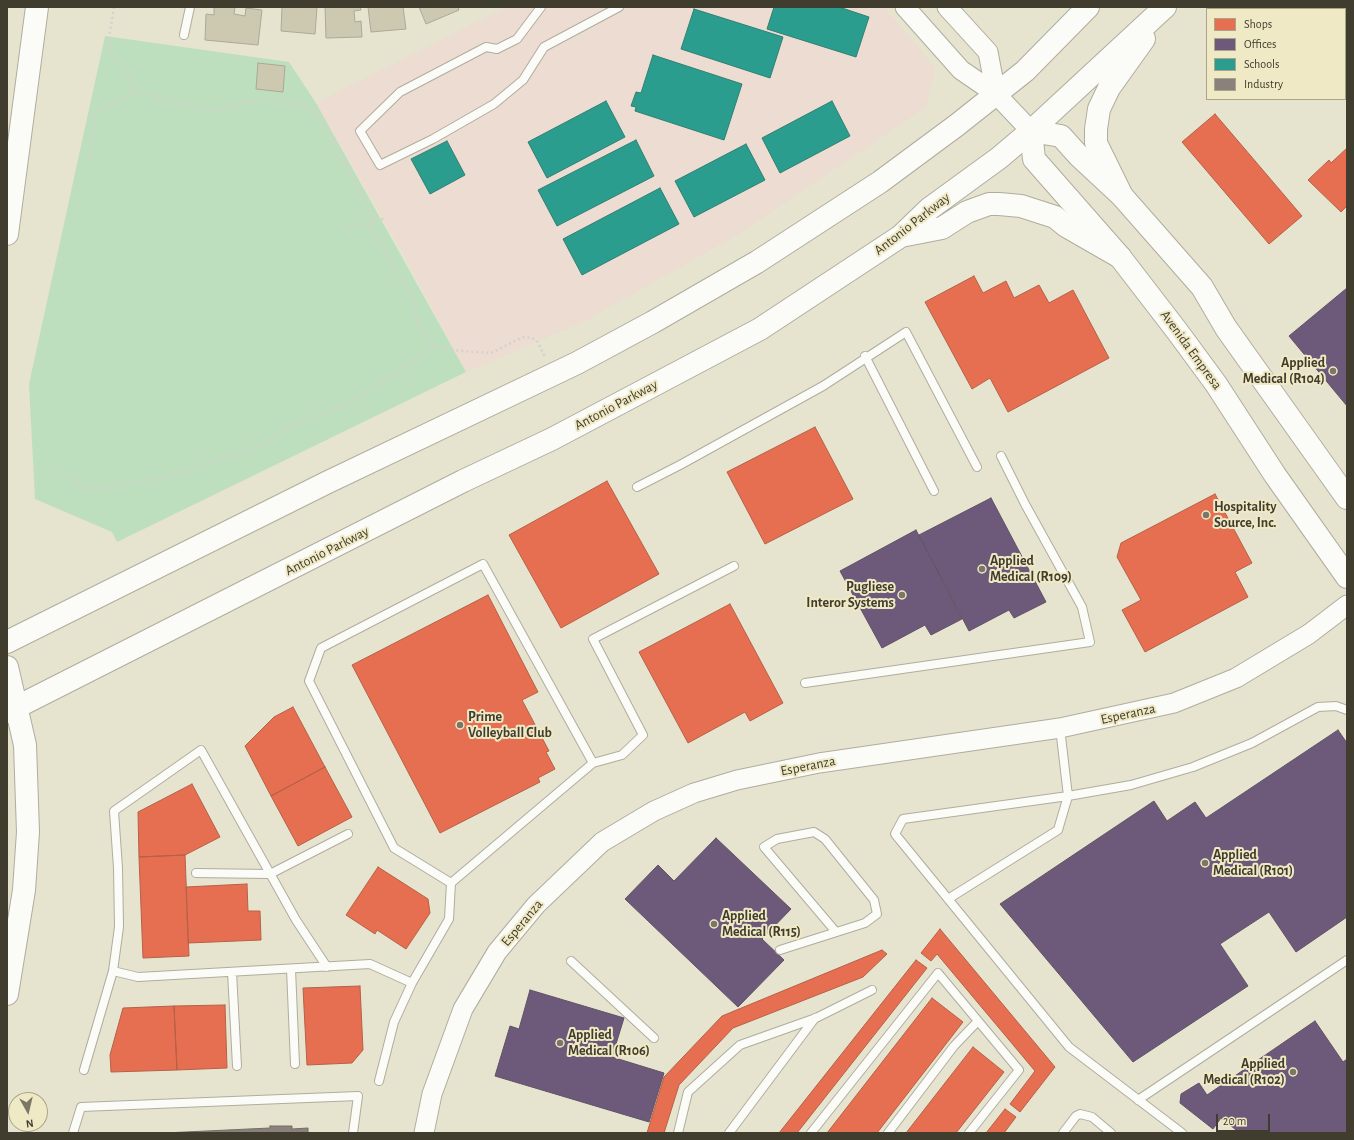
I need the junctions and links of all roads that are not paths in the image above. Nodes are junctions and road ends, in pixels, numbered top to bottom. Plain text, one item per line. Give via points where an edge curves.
1 (37, 7) edge
2 (190, 7) edge
3 (541, 7) edge
4 (618, 7) edge
5 (905, 7) edge
6 (947, 7) edge
7 (1088, 7) edge
8 (1166, 7) edge
9 (184, 35) dead end
10 (996, 94) junction
11 (1031, 131) junction
12 (1122, 196) junction
13 (7, 234) edge
14 (901, 236) junction
15 (1120, 257) junction
16 (865, 356) junction
17 (1001, 456) dead end
18 (977, 467) dead end
19 (637, 487) dead end
20 (934, 491) dead end
21 (1347, 498) edge
22 (734, 566) dead end
23 (1347, 577) edge
24 (1347, 605) edge
25 (7, 642) edge
26 (7, 667) edge
27 (805, 683) dead end
28 (12, 710) edge
29 (1347, 710) edge
30 (1060, 728) junction
31 (593, 763) junction
32 (1068, 796) junction
33 (348, 834) dead end
34 (196, 873) dead end
35 (270, 874) junction
36 (450, 883) junction
37 (948, 899) junction
38 (836, 932) junction
39 (780, 950) dead end
40 (1347, 960) edge
41 (571, 961) dead end
42 (327, 967) junction
43 (291, 969) junction
44 (113, 971) junction
45 (232, 972) junction
46 (412, 984) junction
47 (872, 990) dead end
48 (7, 994) edge
49 (816, 1018) junction
50 (978, 1021) junction
51 (654, 1038) dead end
52 (295, 1064) dead end
53 (237, 1066) dead end
54 (84, 1070) dead end
55 (379, 1081) dead end
56 (1138, 1100) junction
57 (73, 1133) edge
58 (353, 1133) edge
59 (424, 1133) edge
60 (678, 1133) edge
61 (729, 1133) edge
62 (811, 1133) edge
63 (888, 1133) edge
64 (969, 1133) edge
65 (1063, 1133) edge
66 (1111, 1133) edge
67 (1182, 1133) edge

1 - 13 main road
2 - 9 lane
3 - 4 lane via 517,39 497,49 486,47 400,92 360,131 380,165 433,139 494,104 523,80 544,47
5 - 10 street via 961,70
6 - 10 street via 988,52
7 - 10 main road via 1025,71
8 - 11 main road, Antonio Parkway
8 - 12 main road via 1109,88 1099,109 1096,143
10 - 11 street
10 - 25 main road via 880,182 757,262 634,333
11 - 12 main road via 1061,136
11 - 14 main road, Antonio Parkway via 999,158 929,209
11 - 15 main road, Avenida Empresa via 1034,159
12 - 21 main road via 1202,287 1226,328
14 - 15 main road via 942,228 966,212 990,204 1020,206 1055,217
14 - 28 main road, Antonio Parkway via 760,329 552,439
15 - 23 main road, Avenida Empresa via 1216,384 1275,475
16 - 18 lane via 906,332
16 - 19 lane via 823,386
16 - 20 lane
17 - 27 lane via 1082,607 1090,642
22 - 31 lane via 594,639 643,734 622,755
24 - 30 street, Esperanza via 1309,634 1236,678 1174,703
26 - 28 main road
28 - 48 main road via 24,745 28,832 24,890
29 - 32 lane via 1336,706 1318,707 1252,743 1194,767 1131,785
30 - 32 lane
30 - 59 street, Esperanza via 819,763 737,780 694,793 654,811 602,842 536,905 497,952 463,1009 432,1094
31 - 36 lane
31 - 36 lane via 483,564 321,648 309,681 394,848
32 - 37 lane via 1058,830
32 - 37 lane via 903,819 895,834
33 - 35 lane
34 - 35 lane
35 - 42 lane
35 - 44 lane via 201,750 114,811 119,927
36 - 46 lane via 449,919
37 - 56 lane via 1069,1047
38 - 38 lane via 865,923 877,914 874,900 825,839 814,832 777,839 764,847
38 - 39 lane
40 - 56 lane
41 - 51 lane
42 - 43 lane
42 - 46 lane via 370,964
43 - 45 lane
43 - 52 lane
44 - 45 lane via 138,977
44 - 54 lane
45 - 53 lane
46 - 55 lane via 394,1022
47 - 49 lane
49 - 60 lane via 740,1045 688,1092
49 - 61 lane
50 - 62 lane via 938,973
50 - 63 lane via 954,1046
50 - 64 lane via 1019,1070
56 - 67 lane
57 - 58 lane via 81,1107 358,1096
65 - 66 lane via 1080,1114 1092,1117

